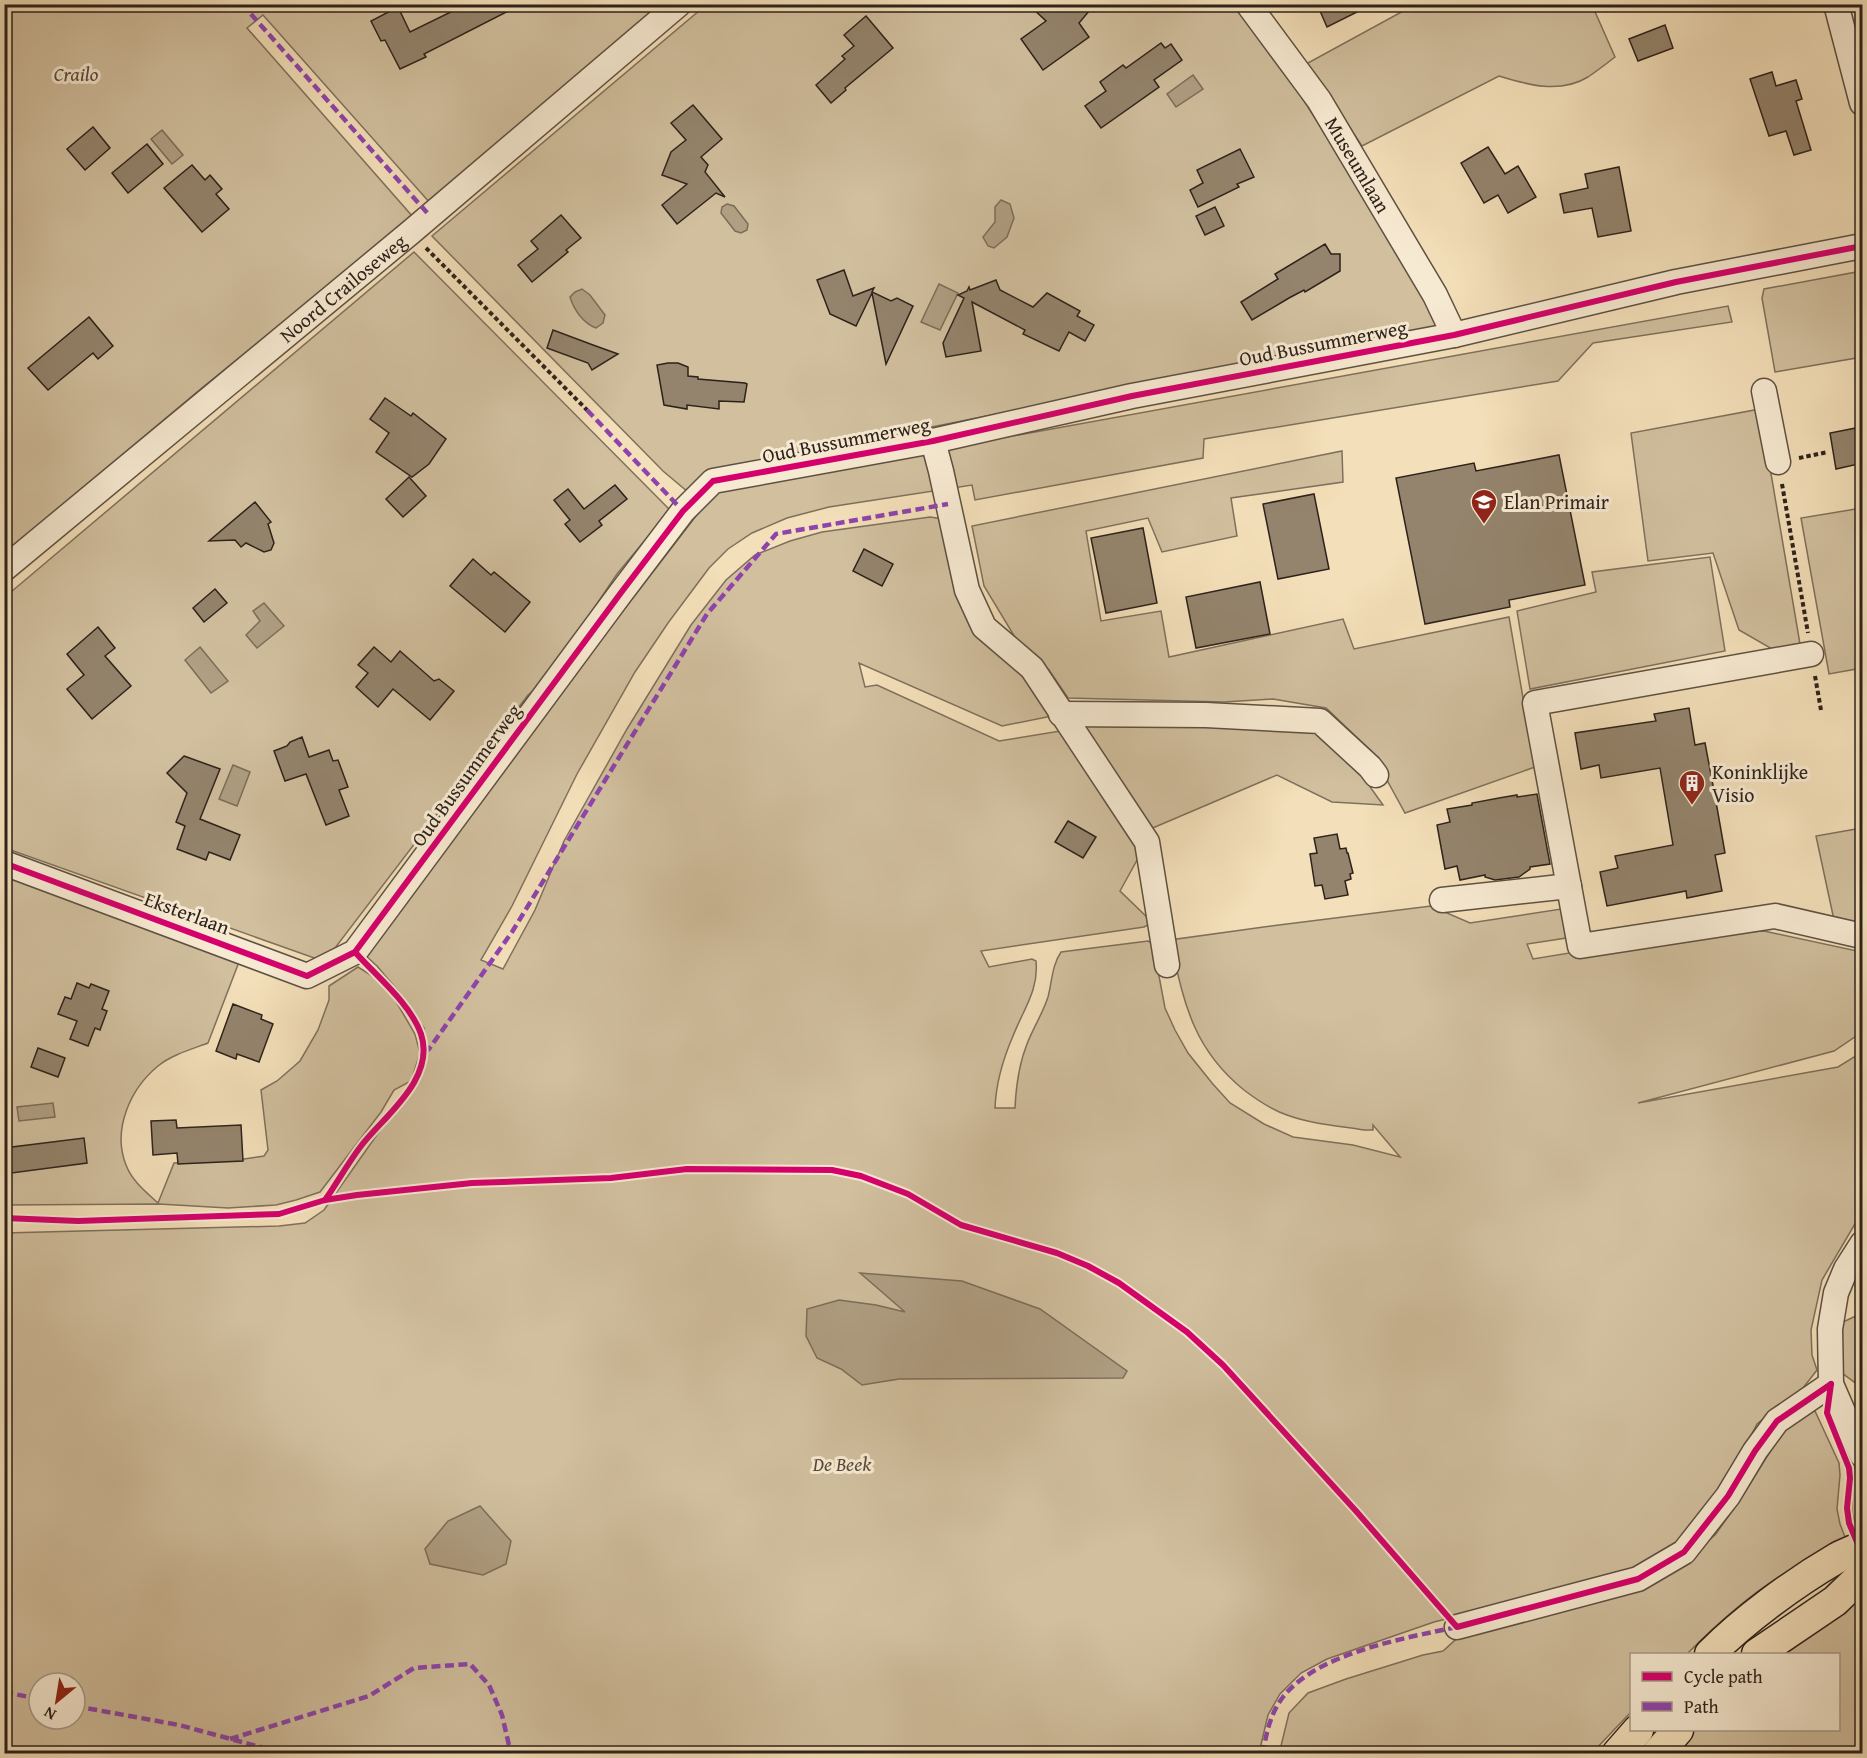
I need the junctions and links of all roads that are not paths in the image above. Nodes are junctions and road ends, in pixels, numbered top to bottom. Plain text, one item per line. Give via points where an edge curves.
1 (679, 4) edge
2 (1248, 4) edge
3 (1836, 4) edge
4 (1863, 103) edge
5 (1863, 246) edge
6 (1454, 335) junction
7 (1764, 392) dead end
8 (933, 441) junction
9 (1778, 462) road end
10 (4, 568) edge
11 (1811, 654) road end
12 (1061, 714) junction
13 (1376, 774) dead end
14 (4, 863) edge
15 (1569, 886) junction
16 (1442, 900) dead end
17 (1863, 936) edge
18 (355, 952) joint
19 (1167, 965) dead end
20 (1863, 1244) edge
21 (1831, 1384) junction
22 (1863, 1455) edge
23 (1863, 1546) edge
24 (1863, 1575) edge
25 (1457, 1627) dead end
26 (1711, 1653) edge
27 (1758, 1653) edge
28 (1637, 1731) edge
29 (1677, 1731) edge
30 (1617, 1754) edge
31 (1657, 1754) edge

1 - 10 street, Noord Crailoseweg via 411,232
2 - 6 street, Museumlaan via 1319,100 1435,295
3 - 4 street
5 - 6 street, Oud Bussummerweg via 1676,282
6 - 8 street, Oud Bussummerweg via 1132,396
7 - 9 street
8 - 12 street via 967,590 984,627 1032,668
8 - 18 street, Oud Bussummerweg via 712,481 620,594
11 - 15 street via 1535,703
12 - 13 street via 1320,721
12 - 19 street via 1148,842
14 - 18 street, Eksterlaan via 307,976
15 - 16 street
15 - 17 street via 1580,946 1775,916
20 - 21 street via 1836,1293 1830,1329
21 - 22 street
21 - 25 street via 1777,1421 1728,1496 1684,1552 1638,1579
23 - 26 main road via 1801,1581
24 - 27 main road via 1835,1600
28 - 30 main road
29 - 31 main road

